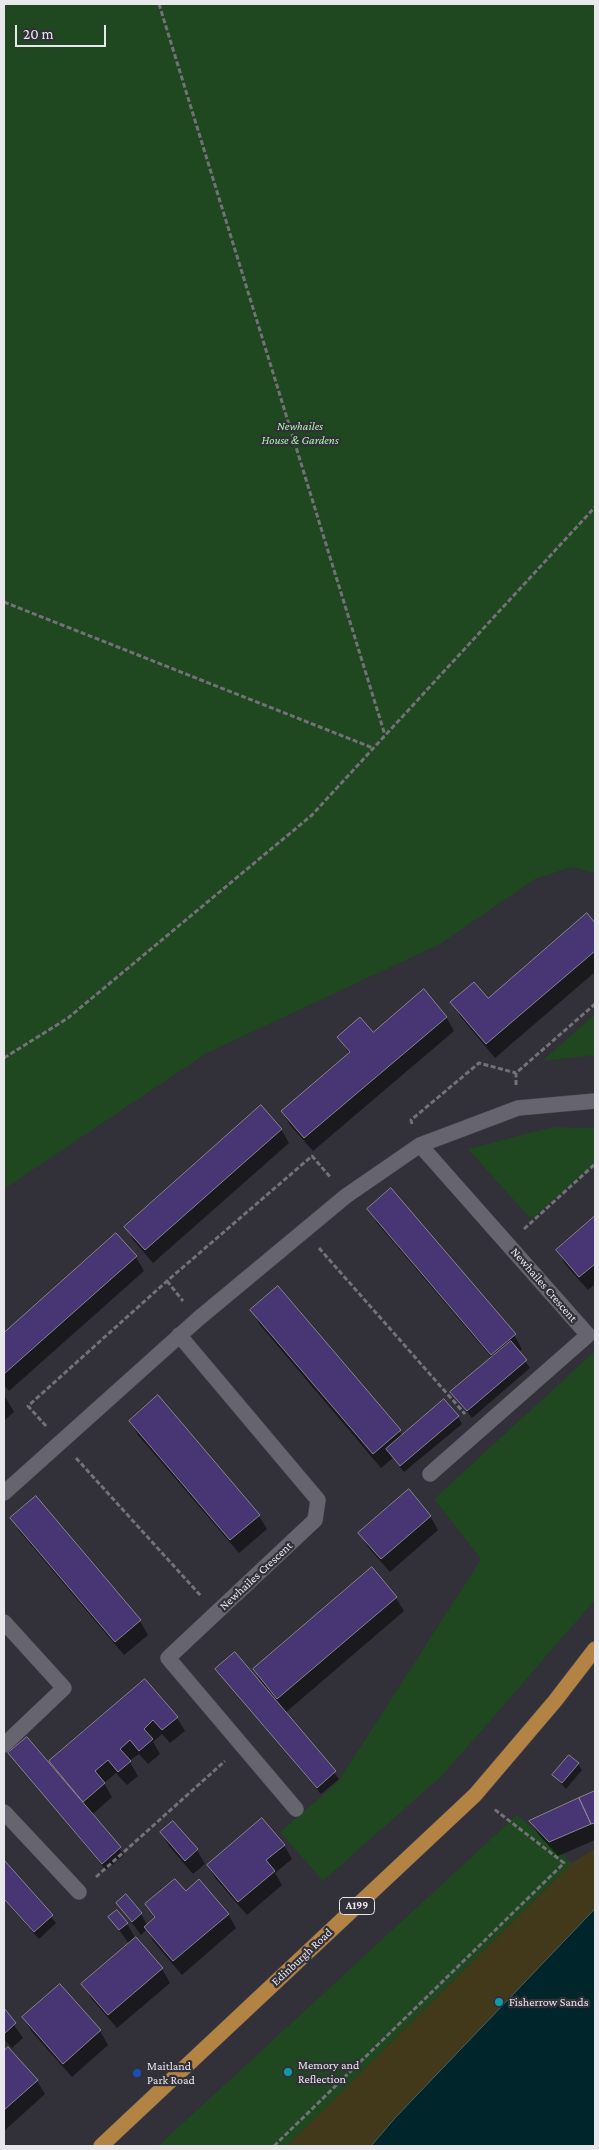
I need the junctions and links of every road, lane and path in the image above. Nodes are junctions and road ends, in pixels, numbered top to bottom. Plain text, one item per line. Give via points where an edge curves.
1 (159, 4) edge
2 (595, 507) edge
3 (4, 602) edge
4 (385, 735) junction
5 (373, 748) junction
6 (595, 1004) edge
7 (4, 1058) edge
8 (516, 1073) junction
9 (595, 1101) edge
10 (518, 1108) junction
11 (420, 1145) junction
12 (595, 1164) edge
13 (346, 1196) junction
14 (304, 1230) junction
15 (508, 1244) junction
16 (179, 1335) junction
17 (28, 1406) dead end
18 (479, 1431) junction
19 (61, 1442) junction
20 (430, 1474) dead end
21 (4, 1494) edge
22 (216, 1613) junction
23 (4, 1622) edge
24 (595, 1649) edge
25 (4, 1745) edge
26 (243, 1746) junction
27 (475, 1795) junction
28 (296, 1809) dead end
29 (4, 1812) edge
30 (79, 1892) joint
31 (101, 2146) edge
32 (274, 2146) edge

1 - 4 path
2 - 4 path
3 - 5 path
4 - 5 path
5 - 7 path via 312,815 68,1018
6 - 8 path
8 - 10 path
8 - 11 path via 479,1062 410,1120
9 - 10 street
10 - 11 street
11 - 13 street
11 - 15 street, Newhailes Crescent
12 - 15 path
13 - 14 street
13 - 17 path via 312,1156
14 - 16 street
14 - 18 path
15 - 18 street, Newhailes Crescent via 588,1335
16 - 19 street
16 - 22 street, Newhailes Crescent via 318,1500 315,1520
18 - 20 street, Newhailes Crescent
19 - 21 street
19 - 22 path
22 - 26 street, Newhailes Crescent via 168,1658
23 - 25 street via 64,1688
24 - 27 main road, Edinburgh Road / A199 via 556,1701
26 - 28 street, Newhailes Crescent
26 - 30 path
27 - 31 main road, Edinburgh Road / A199
27 - 32 path via 564,1863
29 - 30 street

